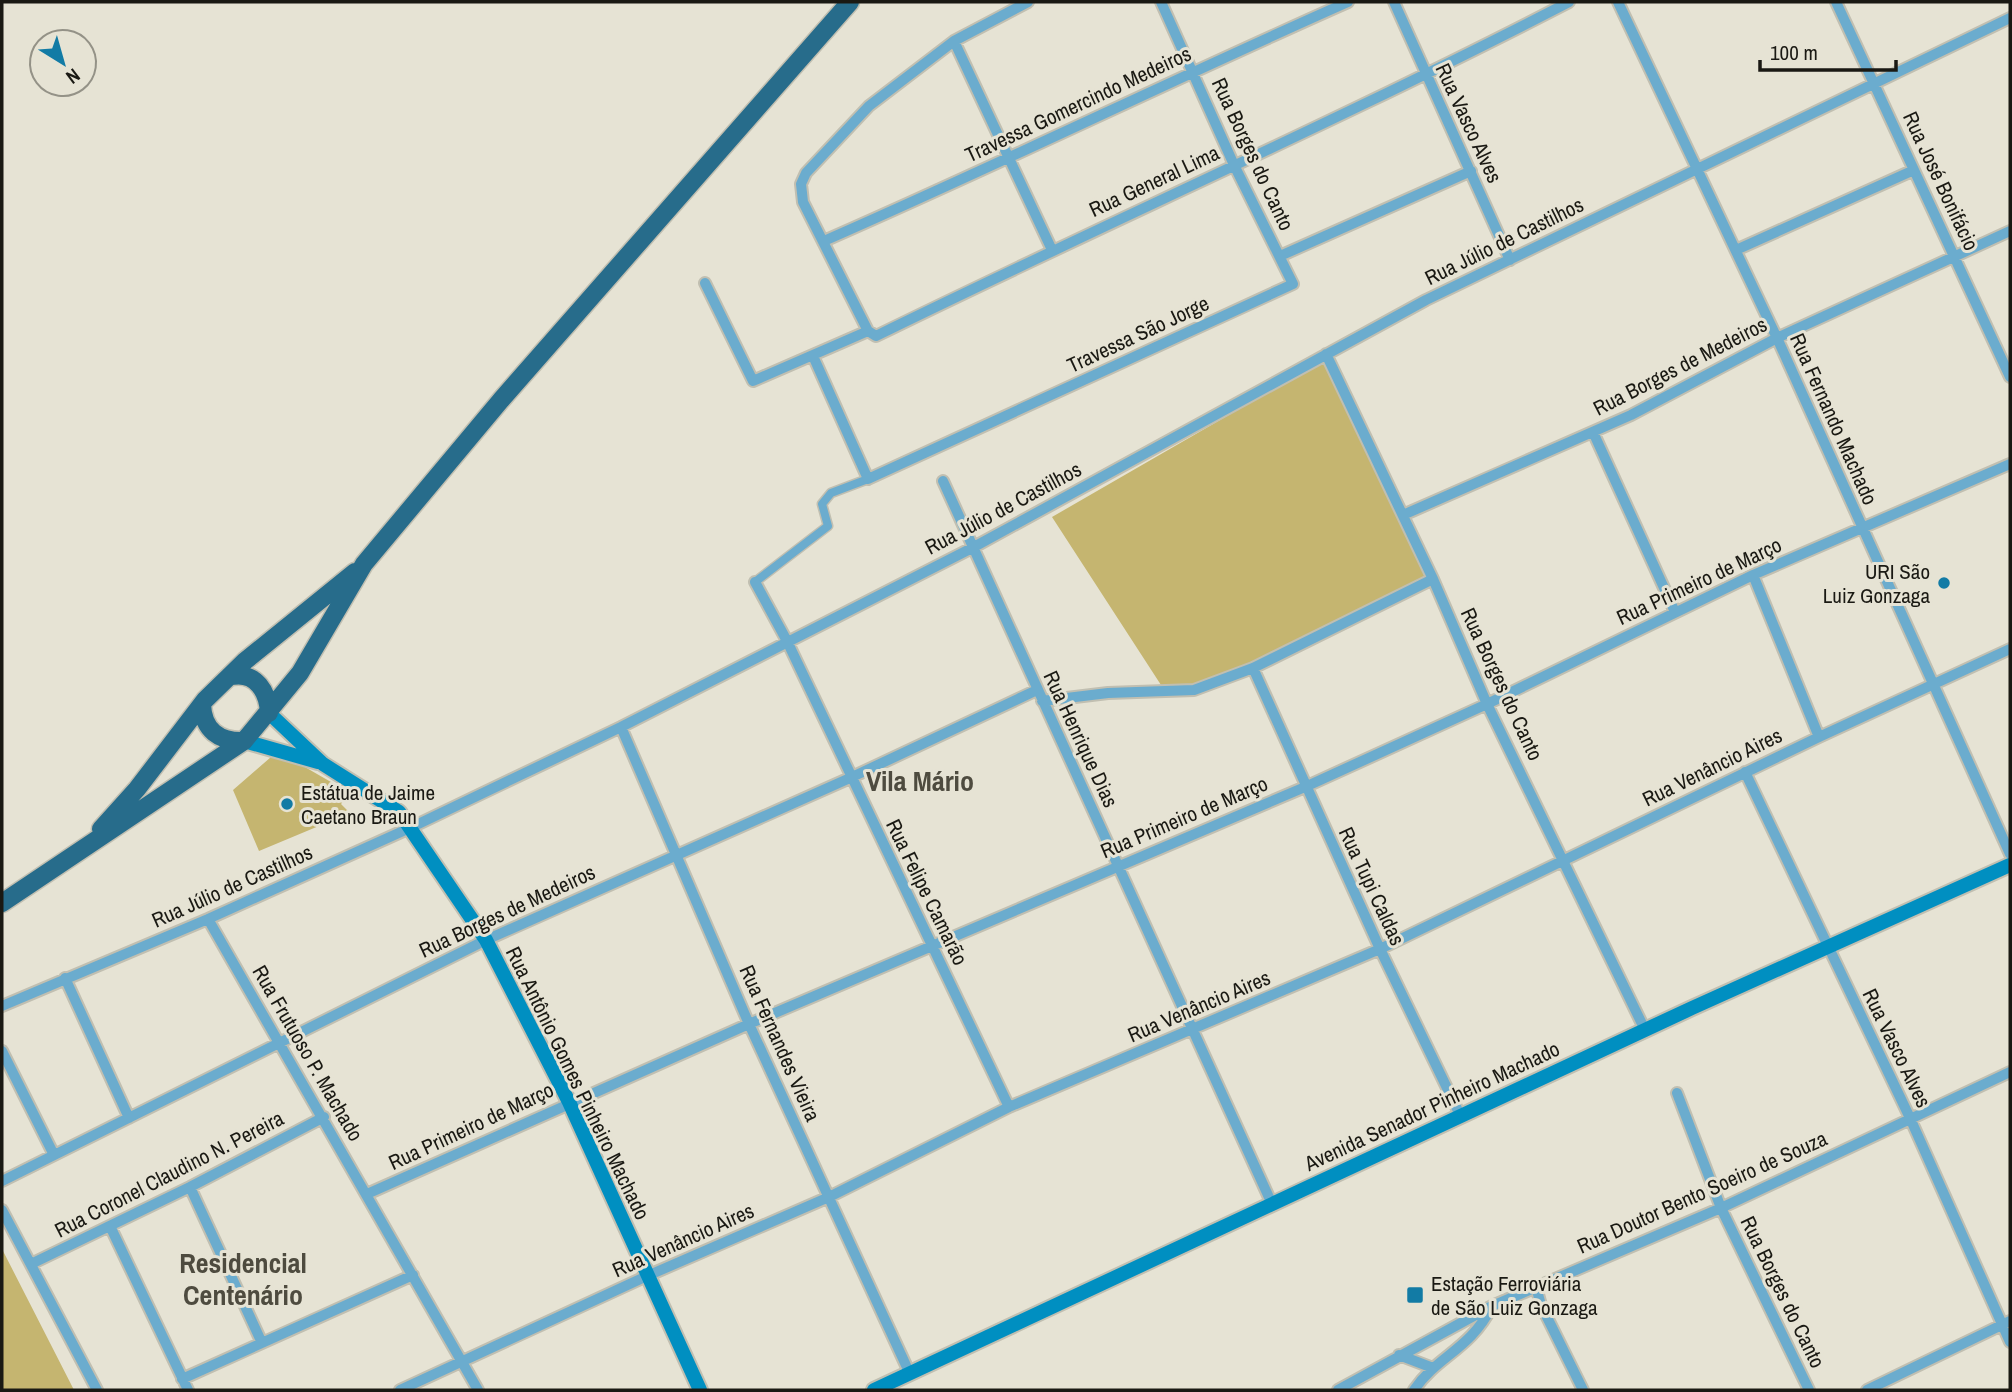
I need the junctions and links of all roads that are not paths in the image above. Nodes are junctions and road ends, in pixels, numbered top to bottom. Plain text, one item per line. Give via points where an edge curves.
1 (850, 2) edge
2 (1028, 2) edge
3 (1161, 2) edge
4 (1348, 2) edge
5 (1394, 2) edge
6 (1569, 2) edge
7 (1618, 2) edge
8 (1836, 2) edge
9 (2010, 18) edge
10 (954, 41) junction
11 (1193, 70) junction
12 (1426, 76) junction
13 (1874, 84) junction
14 (1008, 160) junction
15 (1234, 165) junction
16 (1695, 169) junction
17 (1914, 170) junction
18 (1471, 171) junction
19 (2010, 230) edge
20 (824, 241) junction
21 (1052, 250) junction
22 (1736, 250) junction
23 (1280, 256) junction
24 (1955, 256) junction
25 (1510, 260) junction
26 (705, 283) dead end
27 (1293, 284) joint
28 (868, 331) junction
29 (1777, 338) junction
30 (2005, 353) edge
31 (1326, 354) junction
32 (813, 356) junction
33 (2010, 377) edge
34 (1593, 432) junction
35 (2010, 464) edge
36 (868, 479) junction
37 (943, 481) dead end
38 (1403, 514) junction
39 (1861, 528) junction
40 (972, 548) junction
41 (364, 564) junction
42 (1753, 575) junction
43 (1433, 579) junction
44 (755, 582) joint
45 (1675, 612) junction
46 (787, 641) junction
47 (2010, 649) edge
48 (1253, 668) junction
49 (233, 676) junction
50 (1932, 686) junction
51 (1037, 690) junction
52 (1042, 701) junction
53 (202, 704) junction
54 (1488, 704) junction
55 (269, 713) junction
56 (621, 727) junction
57 (1819, 737) junction
58 (244, 741) junction
59 (323, 764) junction
60 (1745, 772) junction
61 (850, 778) junction
62 (1305, 787) junction
63 (412, 827) junction
64 (87, 845) junction
65 (676, 853) junction
66 (2010, 854) edge
67 (1565, 859) junction
68 (1118, 866) junction
69 (2010, 866) edge
70 (2, 903) edge
71 (208, 919) junction
72 (486, 940) junction
73 (931, 944) junction
74 (1827, 948) junction
75 (1380, 950) junction
76 (65, 978) junction
77 (2, 1006) edge
78 (749, 1024) junction
79 (1645, 1030) junction
80 (1193, 1031) junction
81 (280, 1044) junction
82 (2, 1051) edge
83 (2010, 1072) edge
84 (1677, 1093) dead end
85 (569, 1102) junction
86 (1009, 1107) junction
87 (324, 1117) junction
88 (1461, 1117) junction
89 (129, 1118) junction
90 (1910, 1118) junction
91 (54, 1155) junction
92 (2, 1181) edge
93 (190, 1187) junction
94 (368, 1194) junction
95 (829, 1197) junction
96 (1272, 1204) junction
97 (1721, 1209) junction
98 (2, 1210) edge
99 (110, 1227) junction
100 (31, 1264) junction
101 (413, 1275) junction
102 (648, 1276) junction
103 (1536, 1287) junction
104 (1492, 1306) junction
105 (2006, 1323) edge
106 (2010, 1342) edge
107 (262, 1343) junction
108 (1399, 1355) junction
109 (462, 1362) junction
110 (1433, 1368) junction
111 (910, 1374) junction
112 (182, 1378) junction
113 (97, 1390) edge
114 (188, 1390) edge
115 (400, 1390) edge
116 (478, 1390) edge
117 (700, 1390) edge
118 (874, 1390) edge
119 (1338, 1390) edge
120 (1415, 1390) edge
121 (1583, 1390) edge
122 (1809, 1390) edge
123 (1867, 1390) edge

1 - 41 highway via 528,368
2 - 10 street
3 - 11 street, Rua Borges do Canto
4 - 11 street, Travessa Gomercindo Medeiros
5 - 12 street, Rua Vasco Alves
6 - 12 street, Rua General Lima
7 - 16 street, Rua Fernando Machado
8 - 13 street, Rua José Bonifácio
9 - 13 street, Rua Júlio de Castilhos
10 - 14 street
10 - 20 street via 869,106 806,173 801,184 803,202
11 - 14 street, Travessa Gomercindo Medeiros
11 - 15 street, Rua Borges do Canto
12 - 15 street, Rua General Lima
12 - 18 street, Rua Vasco Alves
13 - 16 street, Rua Júlio de Castilhos
13 - 17 street, Rua José Bonifácio
14 - 20 street, Travessa Gomercindo Medeiros
14 - 21 street
15 - 21 street, Rua General Lima
15 - 23 street, Rua Borges do Canto
16 - 22 street, Rua Fernando Machado
16 - 25 street, Rua Júlio de Castilhos
17 - 22 street
17 - 24 street, Rua José Bonifácio
18 - 23 street
18 - 25 street, Rua Vasco Alves
19 - 24 street, Rua Borges de Medeiros
20 - 28 street
21 - 28 street, Rua General Lima via 876,336
22 - 29 street, Rua Fernando Machado
23 - 27 street, Rua Borges do Canto
24 - 29 street, Rua Borges de Medeiros
24 - 30 street, Rua José Bonifácio
25 - 31 street, Rua Júlio de Castilhos
26 - 32 street, Rua General Lima via 753,382
27 - 36 street, Travessa São Jorge
28 - 32 street, Rua General Lima
29 - 34 street, Rua Borges de Medeiros
29 - 39 street, Rua Fernando Machado
30 - 33 street, Rua José Bonifácio
31 - 38 street, Rua Borges do Canto
31 - 40 street, Rua Júlio de Castilhos
32 - 36 street
34 - 38 street, Rua Borges de Medeiros
34 - 45 street
35 - 39 street, Rua Primeiro de Março
36 - 44 street via 831,493 822,504 828,526
37 - 40 street, Rua Henrique Dias
38 - 43 street, Rua Borges do Canto
39 - 42 street, Rua Primeiro de Março
39 - 50 street, Rua Fernando Machado
40 - 46 street, Rua Júlio de Castilhos
40 - 51 street, Rua Henrique Dias
41 - 49 highway via 245,661
41 - 55 highway via 300,673
42 - 45 street, Rua Primeiro de Março
42 - 57 street
43 - 48 street
43 - 54 street, Rua Borges do Canto
44 - 46 street, Rua Felipe Camarão
45 - 54 street, Rua Primeiro de Março
46 - 56 street, Rua Júlio de Castilhos
46 - 61 street, Rua Felipe Camarão
47 - 50 street, Rua Venâncio Aires
48 - 52 street via 1194,690
48 - 62 street, Rua Tupi Caldas
49 - 53 highway
49 - 55 highway via 250,677 258,683 269,701
50 - 57 street, Rua Venâncio Aires
50 - 66 street, Rua Fernando Machado
51 - 52 street, Rua Henrique Dias
51 - 61 street, Rua Borges de Medeiros
52 - 68 street, Rua Henrique Dias
53 - 58 highway via 202,715 212,733 231,742
53 - 64 highway
54 - 62 street, Rua Primeiro de Março
54 - 67 street, Rua Borges do Canto
55 - 58 highway
55 - 59 main road, Rua Antônio Gomes Pinheiro Machado
56 - 63 street, Rua Júlio de Castilhos
56 - 65 street, Rua Fernandes Vieira
57 - 60 street, Rua Venâncio Aires
58 - 59 main road, Rua Antônio Gomes Pinheiro Machado
58 - 64 highway
59 - 63 main road, Rua Antônio Gomes Pinheiro Machado via 399,812
60 - 67 street, Rua Venâncio Aires
60 - 74 street, Rua Vasco Alves
61 - 65 street, Rua Borges de Medeiros
61 - 73 street, Rua Felipe Camarão
62 - 68 street, Rua Primeiro de Março
62 - 75 street, Rua Tupi Caldas
63 - 71 street, Rua Júlio de Castilhos
63 - 72 main road, Rua Antônio Gomes Pinheiro Machado
64 - 70 highway
65 - 72 street, Rua Borges de Medeiros
65 - 78 street, Rua Fernandes Vieira
67 - 75 street, Rua Venâncio Aires
67 - 79 street, Rua Borges do Canto
68 - 73 street, Rua Primeiro de Março
68 - 80 street, Rua Henrique Dias
69 - 74 main road, Avenida Senador Pinheiro Machado
71 - 76 street, Rua Júlio de Castilhos
71 - 81 street, Rua Frutuoso P. Machado
72 - 81 street, Rua Borges de Medeiros
72 - 85 main road, Rua Antônio Gomes Pinheiro Machado
73 - 78 street, Rua Primeiro de Março
73 - 86 street, Rua Felipe Camarão
74 - 79 main road, Avenida Senador Pinheiro Machado
74 - 90 street, Rua Vasco Alves
75 - 80 street, Rua Venâncio Aires
75 - 88 street, Rua Tupi Caldas
76 - 77 street, Rua Júlio de Castilhos
76 - 89 street
78 - 85 street, Rua Primeiro de Março
78 - 95 street, Rua Fernandes Vieira
79 - 88 main road, Avenida Senador Pinheiro Machado
80 - 86 street, Rua Venâncio Aires
80 - 96 street, Rua Henrique Dias
81 - 87 street, Rua Frutuoso P. Machado
81 - 89 street, Rua Borges de Medeiros
82 - 91 street
83 - 90 street, Rua Doutor Bento Soeiro de Souza
84 - 97 street, Rua Borges do Canto
85 - 94 street, Rua Primeiro de Março
85 - 102 main road, Rua Antônio Gomes Pinheiro Machado
86 - 95 street, Rua Venâncio Aires
87 - 93 street, Rua Coronel Claudino N. Pereira
87 - 94 street, Rua Frutuoso P. Machado
88 - 96 main road, Avenida Senador Pinheiro Machado
89 - 91 street, Rua Borges de Medeiros
90 - 97 street, Rua Doutor Bento Soeiro de Souza
90 - 105 street, Rua Vasco Alves
91 - 92 street, Rua Borges de Medeiros
93 - 99 street, Rua Coronel Claudino N. Pereira
93 - 107 street
94 - 101 street, Rua Frutuoso P. Machado
95 - 102 street, Rua Venâncio Aires
95 - 111 street, Rua Fernandes Vieira
96 - 111 main road, Avenida Senador Pinheiro Machado
97 - 103 street, Rua Doutor Bento Soeiro de Souza
97 - 122 street, Rua Borges do Canto
98 - 100 street
99 - 100 street, Rua Coronel Claudino N. Pereira
99 - 112 street
100 - 113 street
101 - 107 street
101 - 109 street, Rua Frutuoso P. Machado
102 - 109 street, Rua Venâncio Aires
102 - 117 main road, Rua Antônio Gomes Pinheiro Machado
103 - 104 street, Rua Doutor Bento Soeiro de Souza
103 - 121 street
104 - 108 street, Rua Doutor Bento Soeiro de Souza
104 - 110 street via 1481,1329
105 - 106 street, Rua Vasco Alves
105 - 123 street
107 - 112 street
108 - 110 street
108 - 119 street, Rua Doutor Bento Soeiro de Souza
109 - 115 street, Rua Venâncio Aires
109 - 116 street, Rua Frutuoso P. Machado
110 - 120 street
111 - 118 main road, Avenida Senador Pinheiro Machado
112 - 114 street

